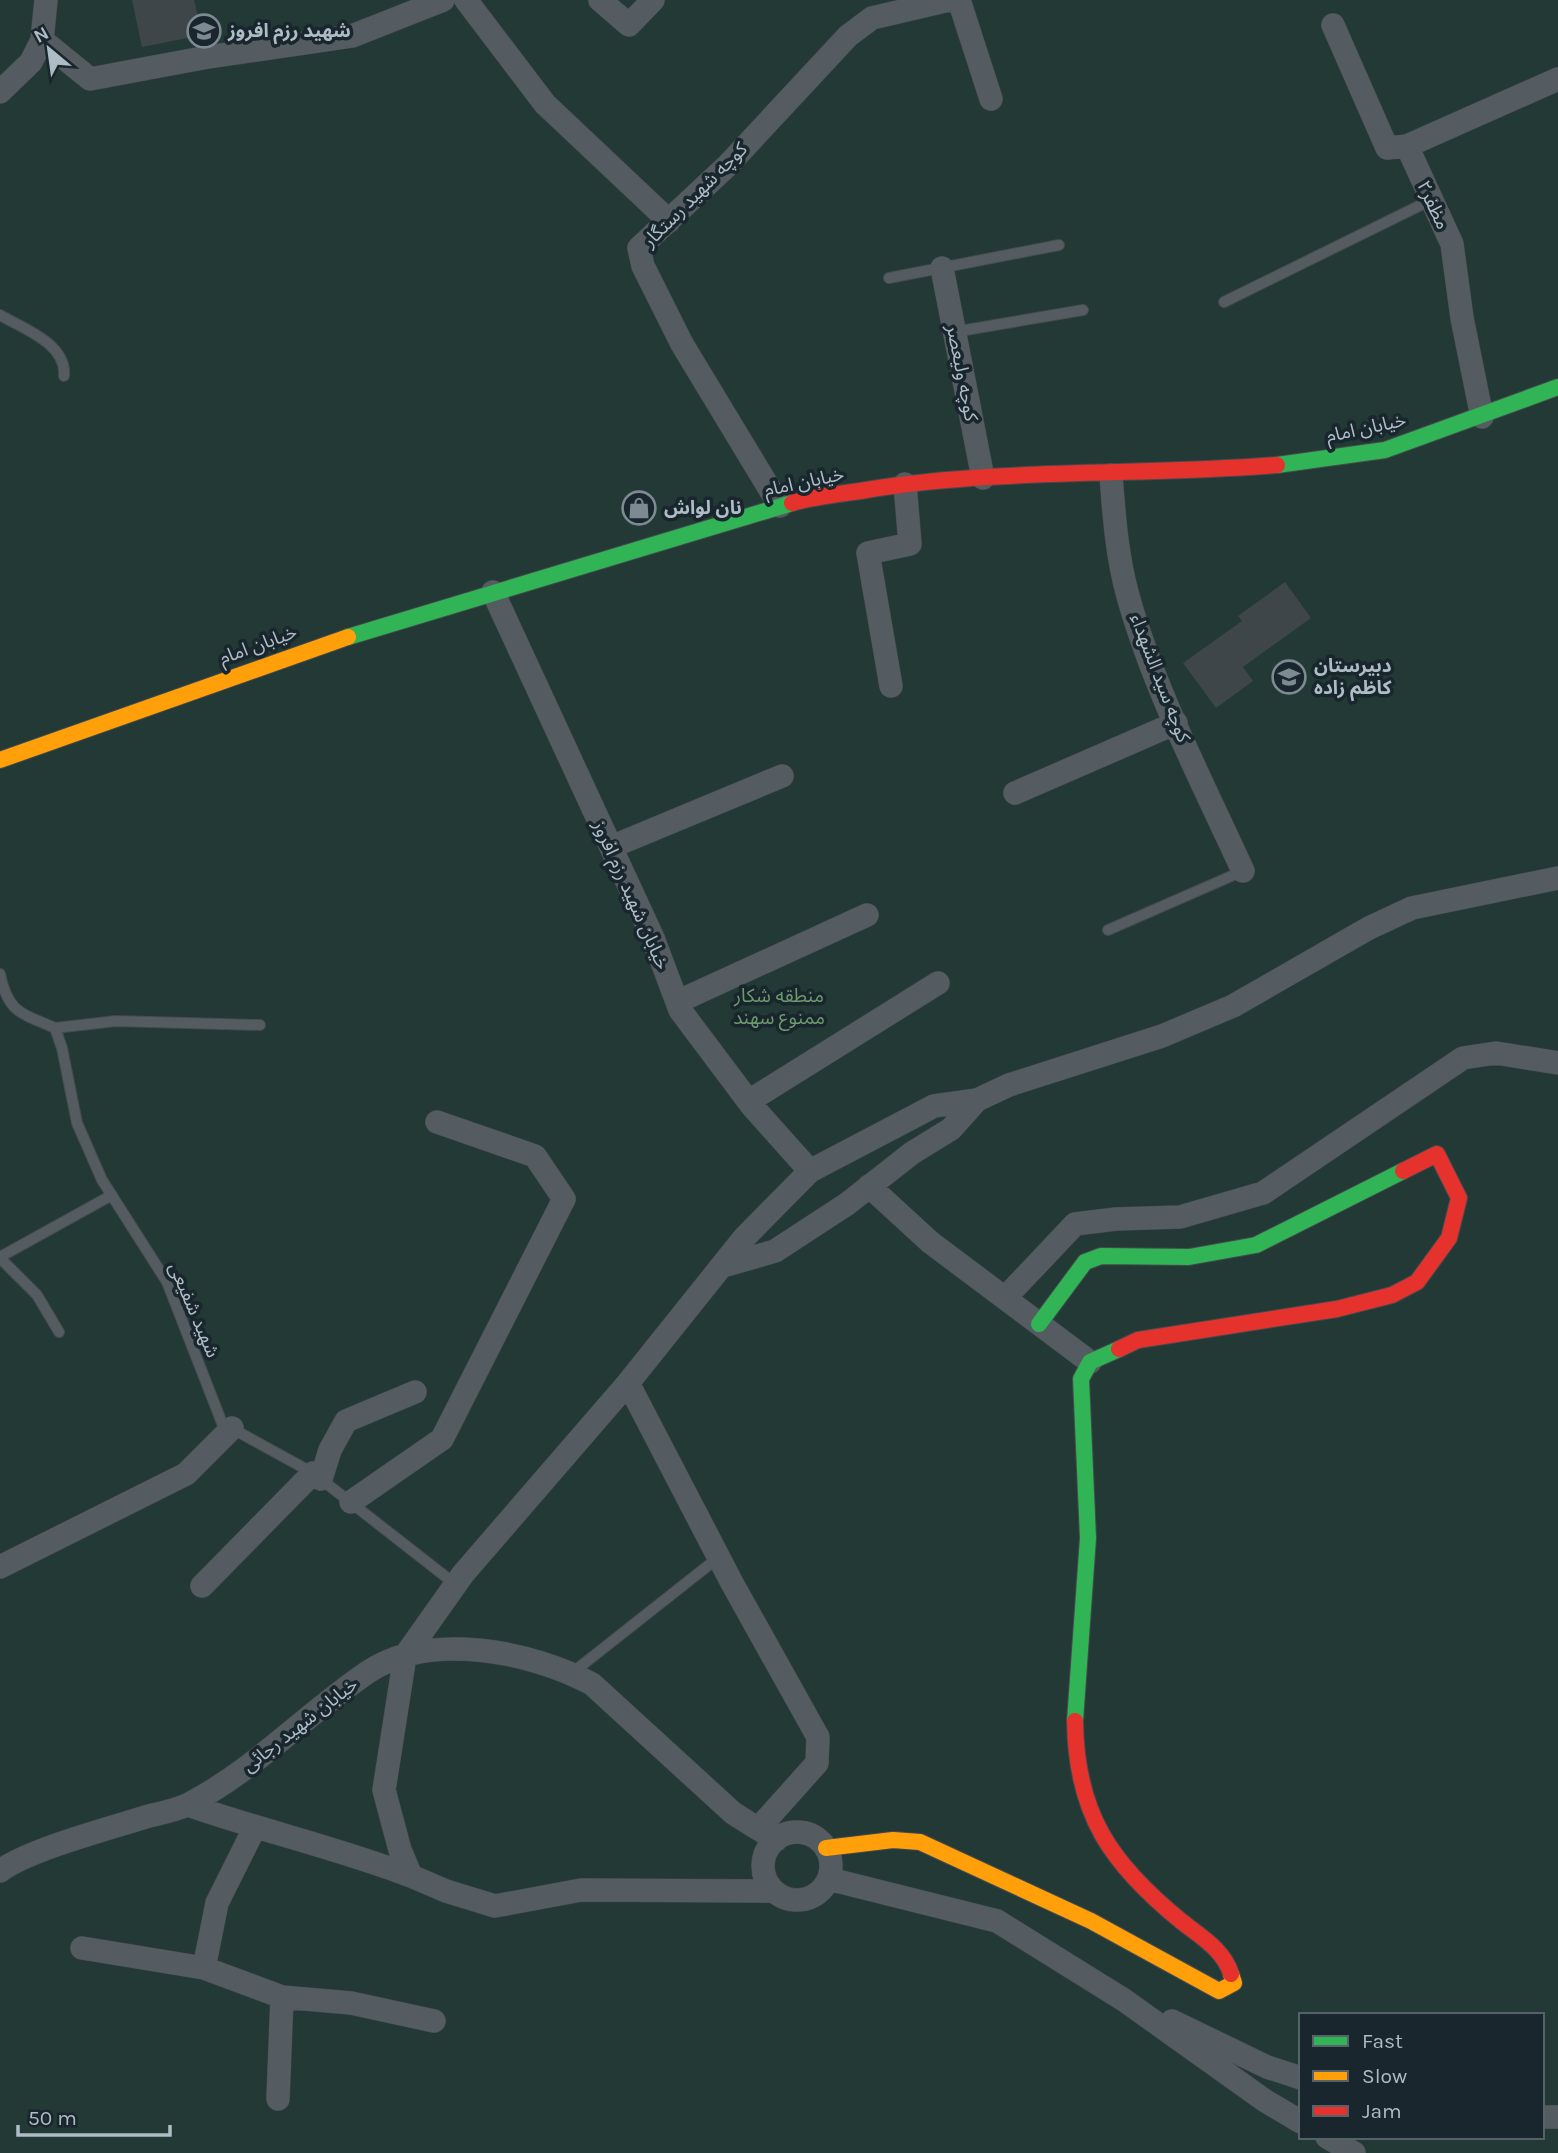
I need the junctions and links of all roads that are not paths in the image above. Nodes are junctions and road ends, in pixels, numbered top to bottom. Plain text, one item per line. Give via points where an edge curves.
1 (46, 0) edge
2 (443, 0) edge
3 (466, 0) edge
4 (600, 0) edge
5 (653, 0) edge
6 (948, 0) edge
7 (959, 0) edge
8 (1333, 25) dead end
9 (42, 40) junction
10 (1558, 79) edge
11 (0, 92) edge
12 (991, 99) dead end
13 (1407, 145) junction
14 (1429, 201) junction
15 (669, 220) junction
16 (1059, 245) dead end
17 (942, 268) junction
18 (889, 278) dead end
19 (1224, 302) dead end
20 (1083, 310) dead end
21 (0, 314) edge
22 (954, 332) junction
23 (64, 376) dead end
24 (1558, 387) edge
25 (1482, 418) junction
26 (1111, 475) junction
27 (983, 478) junction
28 (905, 484) junction
29 (780, 506) junction
30 (493, 592) junction
31 (891, 685) dead end
32 (1176, 723) junction
33 (0, 760) edge
34 (782, 776) dead end
35 (1015, 793) dead end
36 (611, 847) junction
37 (1243, 872) joint
38 (1558, 878) edge
39 (867, 915) dead end
40 (1108, 930) dead end
41 (0, 974) edge
42 (937, 983) dead end
43 (677, 1002) junction
44 (260, 1025) dead end
45 (55, 1028) junction
46 (1558, 1063) edge
47 (977, 1100) junction
48 (748, 1101) junction
49 (437, 1122) dead end
50 (810, 1171) junction
51 (869, 1186) junction
52 (112, 1195) junction
53 (0, 1257) edge
54 (723, 1266) junction
55 (1005, 1298) junction
56 (1039, 1324) junction
57 (59, 1332) dead end
58 (1090, 1362) junction
59 (628, 1382) junction
60 (415, 1392) dead end
61 (232, 1428) junction
62 (317, 1476) junction
63 (351, 1502) junction
64 (719, 1557) junction
65 (0, 1567) edge
66 (455, 1584) junction
67 (202, 1586) dead end
68 (405, 1656) junction
69 (572, 1673) junction
70 (188, 1805) junction
71 (254, 1829) junction
72 (767, 1835) junction
73 (826, 1848) junction
74 (0, 1871) edge
75 (411, 1876) junction
76 (829, 1879) junction
77 (774, 1891) junction
78 (82, 1948) dead end
79 (204, 1968) junction
80 (282, 1997) junction
81 (1124, 2000) junction
82 (434, 2021) dead end
83 (1299, 2077) edge
84 (278, 2099) dead end
85 (1299, 2121) edge
86 (1330, 2139) edge
87 (1354, 2153) edge

1 - 9 street
2 - 9 street via 352,36 90,79
3 - 15 street via 545,104
4 - 5 street via 629,26
6 - 15 street, کوچه شهید رستگار via 872,18 848,36 728,165
7 - 12 street
8 - 13 street via 1387,148
9 - 11 street via 31,62
10 - 13 street
13 - 14 street, مظفر۲
14 - 19 lane
14 - 25 street, مظفر۲ via 1456,260
15 - 29 street, کوچه شهید رستگار via 639,248 643,266 682,344
16 - 17 lane
17 - 18 lane
17 - 22 street, کوچه ولیعصر
20 - 22 lane
21 - 23 lane via 55,348 65,366
22 - 27 street, کوچه ولیعصر
24 - 25 street, خیابان امام
25 - 26 street, خیابان امام via 1385,450 1321,460
26 - 27 street, خیابان امام
26 - 32 street, کوچه سید الشهداء via 1128,596
27 - 28 street, خیابان امام
28 - 29 street, خیابان امام
28 - 31 street via 909,544 869,553
29 - 30 street, خیابان امام
30 - 33 street, خیابان امام via 322,645
30 - 36 street, خیابان شهید رزم افروز
32 - 35 street
32 - 37 street, کوچه سید الشهداء
34 - 36 street
36 - 43 street, خیابان شهید رزم افروز
37 - 40 lane
38 - 47 street via 1412,908 1233,1006 1162,1036 1009,1085
39 - 43 street
41 - 45 lane via 5,998 23,1014
42 - 48 street
43 - 48 street, خیابان شهید رزم افروز
44 - 45 lane via 116,1021
45 - 52 lane, شهید شفیعی via 77,1123
46 - 55 street via 1496,1053 1463,1058 1263,1193 1180,1217 1075,1224
47 - 50 street via 934,1106
47 - 51 street via 951,1129
48 - 50 street, خیابان شهید رزم افروز
49 - 63 street via 535,1156 564,1199 442,1439
50 - 54 street
51 - 54 street via 775,1251
51 - 55 street via 930,1242
52 - 53 lane
52 - 61 lane, شهید شفیعی via 167,1282 222,1423
53 - 57 lane via 37,1295
54 - 59 street
55 - 56 street
56 - 58 street
56 - 58 street via 1086,1262 1101,1256 1189,1256 1256,1245 1437,1154 1459,1198 1448,1238 1417,1282 1392,1295 1337,1309 1138,1340
58 - 73 street via 1081,1379 1088,1540 1075,1703 1078,1776 1094,1821 1116,1859 1227,1959 1234,1983 1219,1991 1091,1921 920,1842 893,1840
59 - 64 street
59 - 66 street
60 - 62 street via 346,1421
61 - 62 lane, شهید شفیعی
61 - 65 street via 186,1474
62 - 63 lane, شهید شفیعی
62 - 67 street
63 - 66 lane, شهید شفیعی
64 - 69 lane
64 - 72 street via 818,1737 817,1763
66 - 68 street
68 - 69 street via 471,1649 510,1654
68 - 70 street, خیابان شهید رجائی via 370,1671 262,1759
68 - 75 street via 384,1790
69 - 72 street via 592,1684 733,1814
70 - 71 street
70 - 74 street, خیابان شهید رجائی via 62,1844
71 - 75 street via 348,1852
71 - 79 street via 217,1903
72 - 73 street via 808,1834
72 - 77 street via 764,1871
73 - 76 street
75 - 77 street via 495,1906 580,1890
76 - 77 street via 804,1899 793,1900
76 - 81 street via 997,1921
78 - 79 street
79 - 80 street
80 - 82 street via 351,2003
80 - 84 street
81 - 83 street
81 - 85 street
86 - 87 street

